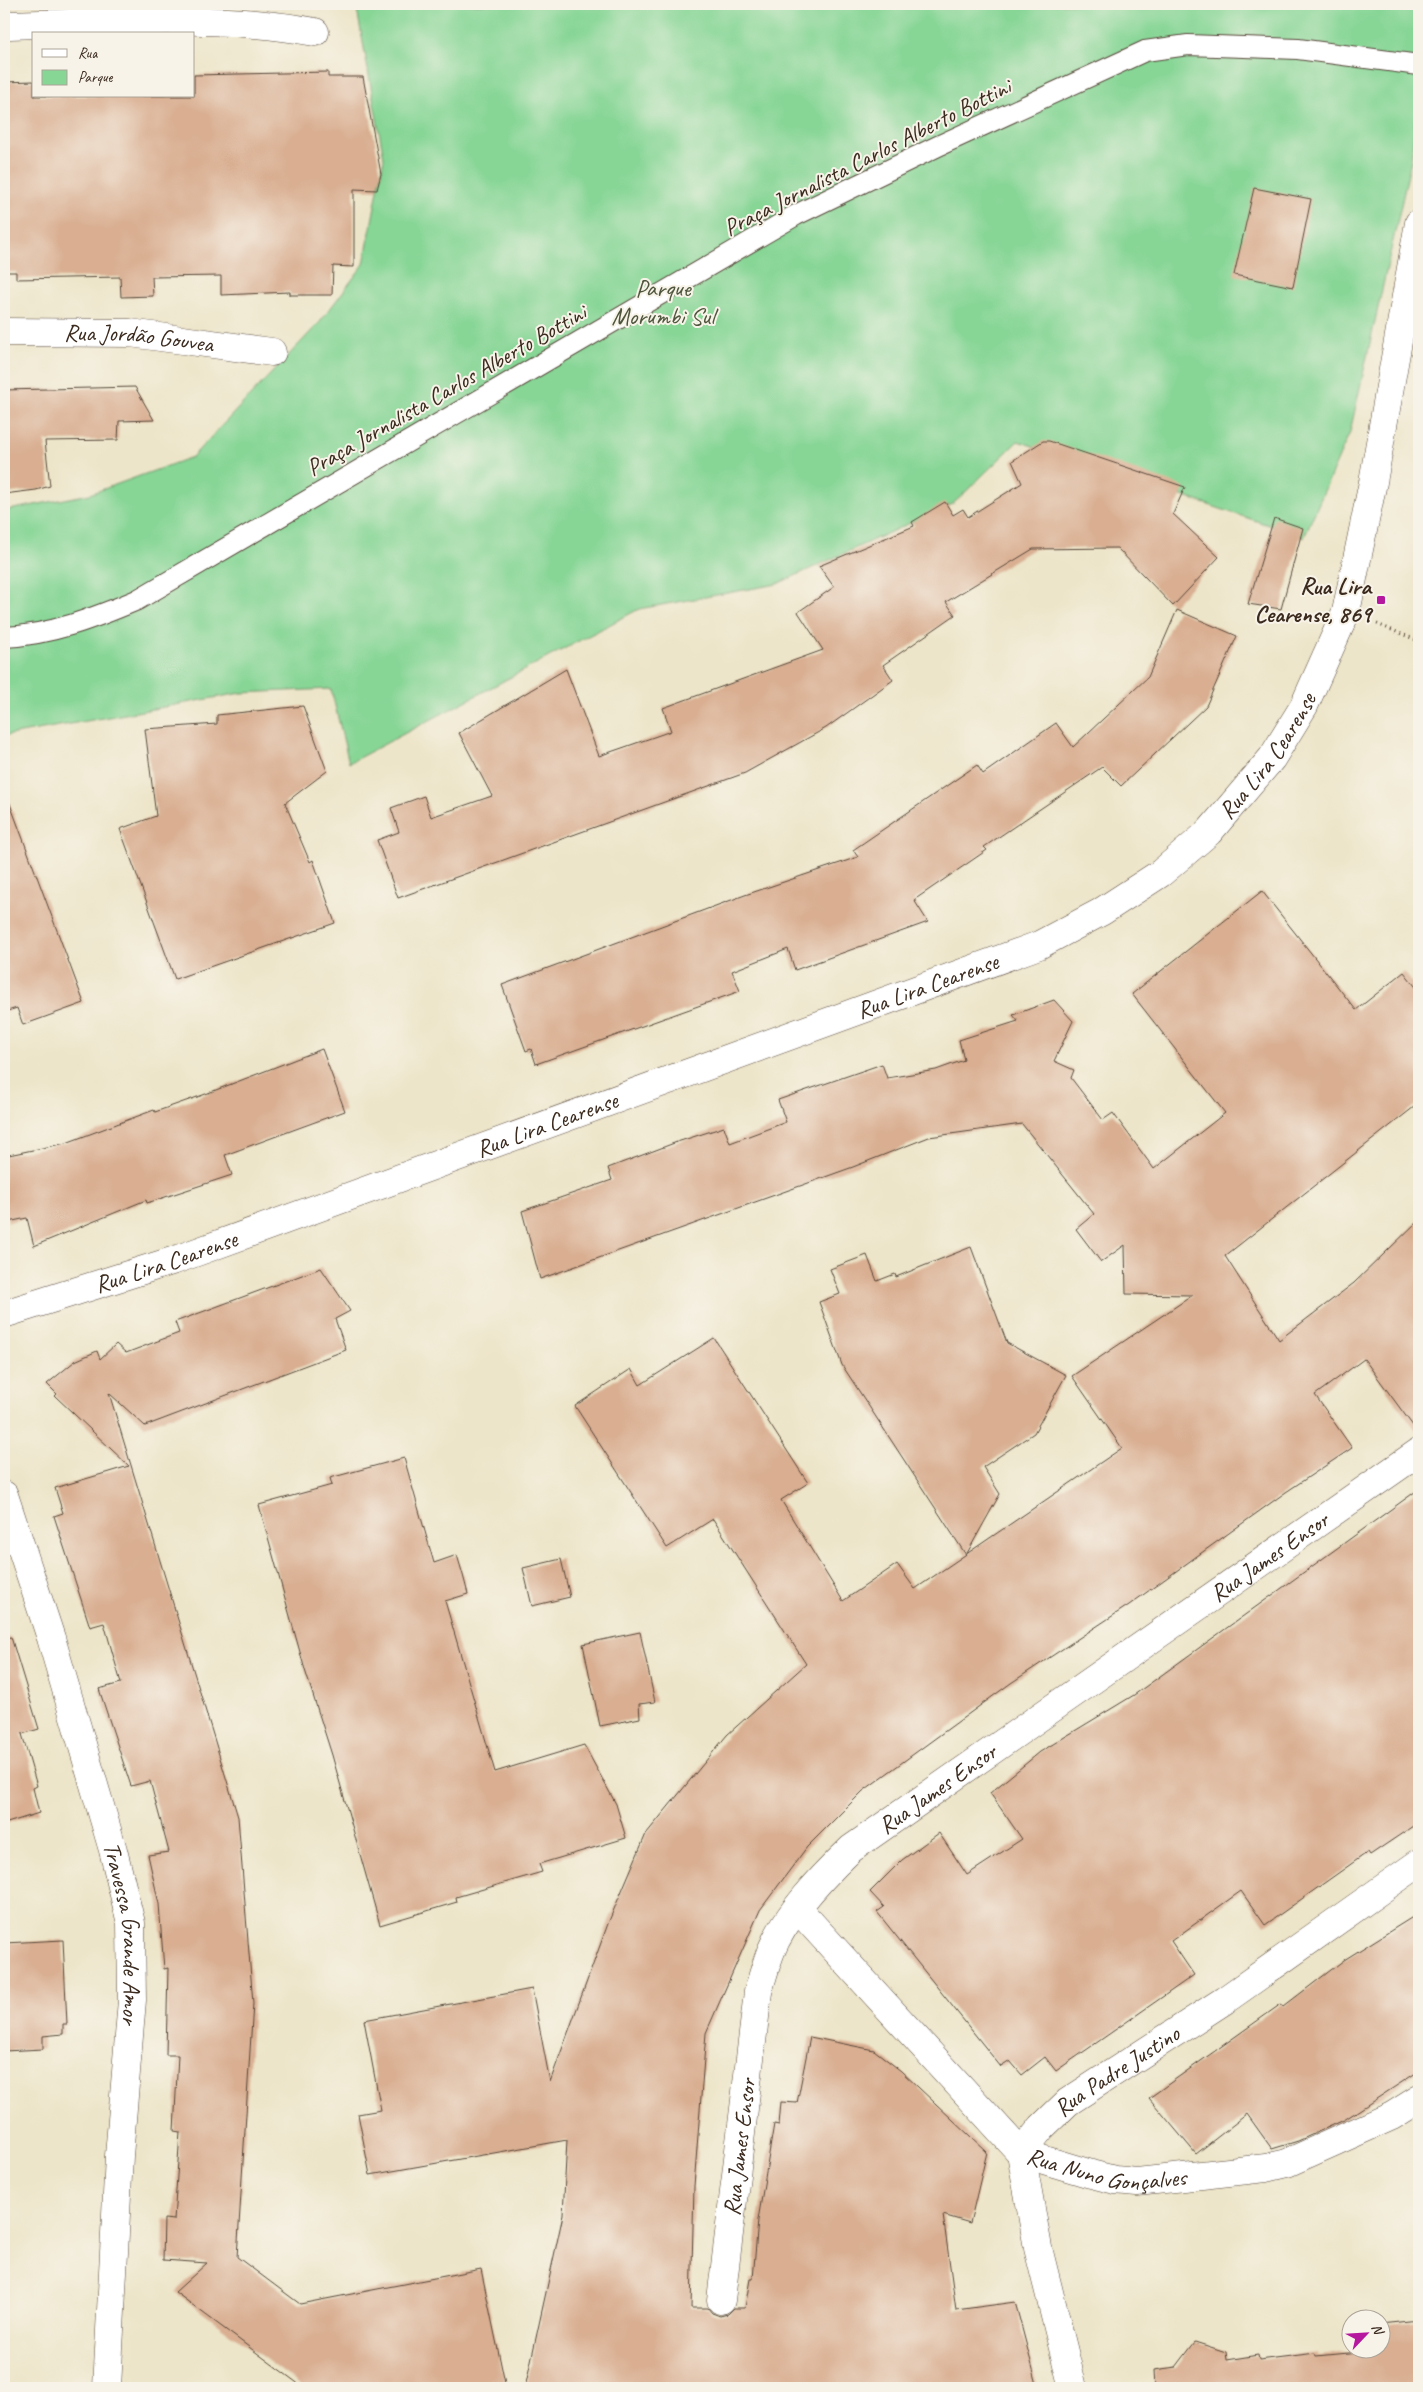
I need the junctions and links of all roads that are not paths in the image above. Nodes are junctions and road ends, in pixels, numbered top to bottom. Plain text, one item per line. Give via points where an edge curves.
1 (4, 25) edge
2 (315, 32) dead end
3 (1419, 65) edge
4 (1419, 223) edge
5 (4, 332) edge
6 (272, 352) dead end
7 (4, 638) edge
8 (4, 1314) edge
9 (1419, 1452) edge
10 (4, 1495) edge
11 (1419, 1863) edge
12 (797, 1908) junction
13 (1419, 2100) edge
14 (1021, 2153) junction
15 (721, 2300) dead end
16 (107, 2388) edge
17 (1073, 2388) edge

1 - 2 street via 182,22 285,26
3 - 7 lane, Praça Jornalista Carlos Alberto Bottini via 1298,49 1188,45 1145,51 796,215 137,600 86,622
4 - 8 street, Rua Lira Cearense via 1373,482 1346,612 1304,706 1272,758 1209,832 1161,872 1101,912 1039,945 175,1260
5 - 6 street, Rua Jordão Gouvea via 130,333
9 - 12 street, Rua James Ensor via 851,1849 818,1880
10 - 16 street, Travessa Grande Amor via 51,1638 131,1923 132,2000 119,2156
11 - 14 street, Rua Padre Justino via 1225,2000 1068,2102
12 - 14 street, Rua Nuno Gonçalves
12 - 15 street, Rua James Ensor via 772,1950 758,1992
13 - 14 street, Rua Nuno Gonçalves via 1305,2156 1266,2168 1137,2182 1091,2174
14 - 17 street via 1038,2248

